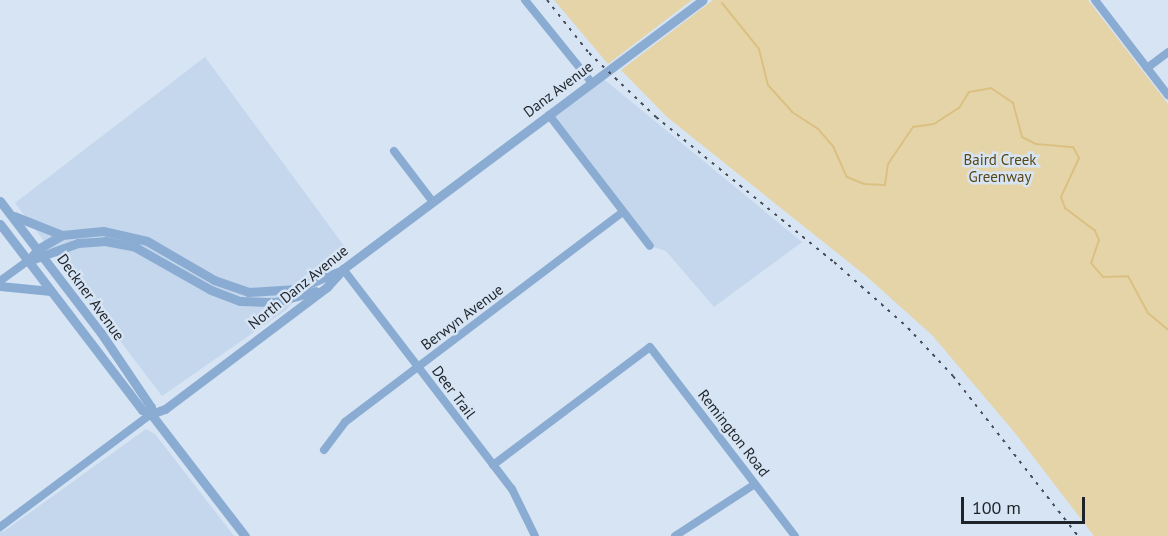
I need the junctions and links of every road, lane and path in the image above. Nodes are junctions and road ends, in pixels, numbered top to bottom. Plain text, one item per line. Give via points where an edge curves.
1 (525, 0) edge
2 (702, 0) edge
3 (1095, 0) edge
4 (1168, 52) edge
5 (1147, 68) junction
6 (592, 83) junction
7 (1168, 95) edge
8 (549, 115) junction
9 (394, 151) dead end
10 (0, 201) edge
11 (433, 202) junction
12 (9, 212) junction
13 (624, 212) junction
14 (0, 224) edge
15 (62, 235) junction
16 (650, 246) dead end
17 (38, 249) junction
18 (44, 258) junction
19 (28, 261) junction
20 (343, 269) junction
21 (0, 281) edge
22 (0, 286) edge
23 (327, 286) junction
24 (51, 291) junction
25 (418, 367) junction
26 (151, 414) junction
27 (324, 450) dead end
28 (493, 465) junction
29 (755, 484) junction
30 (0, 527) edge
31 (245, 536) edge
32 (535, 536) edge
33 (675, 536) edge
34 (795, 536) edge

1 - 6 street
2 - 6 street, Danz Avenue
3 - 5 street
4 - 5 street
5 - 7 street
6 - 8 street, Danz Avenue
8 - 11 street, Danz Avenue
8 - 13 street
9 - 11 street
10 - 12 street, Deckner Avenue
11 - 20 street, North Danz Avenue
12 - 15 street
12 - 17 street, Deckner Avenue
13 - 16 street
13 - 25 street, Berwyn Avenue
14 - 19 street, Deckner Avenue
15 - 17 street
15 - 20 street via 103,231 131,235 214,280 248,292 296,289
17 - 18 street, Deckner Avenue
17 - 19 street
18 - 19 street
18 - 23 street via 78,243 120,243 135,247 226,297 256,303 292,299
18 - 26 street, Deckner Avenue via 145,398
19 - 21 street
19 - 24 street, Deckner Avenue
20 - 23 street, North Danz Avenue
20 - 25 street, Deer Trail
22 - 24 street
23 - 26 street, North Danz Avenue via 165,409
24 - 26 street, Deckner Avenue via 142,410
25 - 27 street, Berwyn Avenue via 340,426
25 - 28 street, Deer Trail
26 - 30 street
26 - 31 street, Deckner Avenue
28 - 29 street, Remington Road via 650,347
28 - 32 street, Deer Trail via 522,506
29 - 33 street
29 - 34 street, Remington Road

